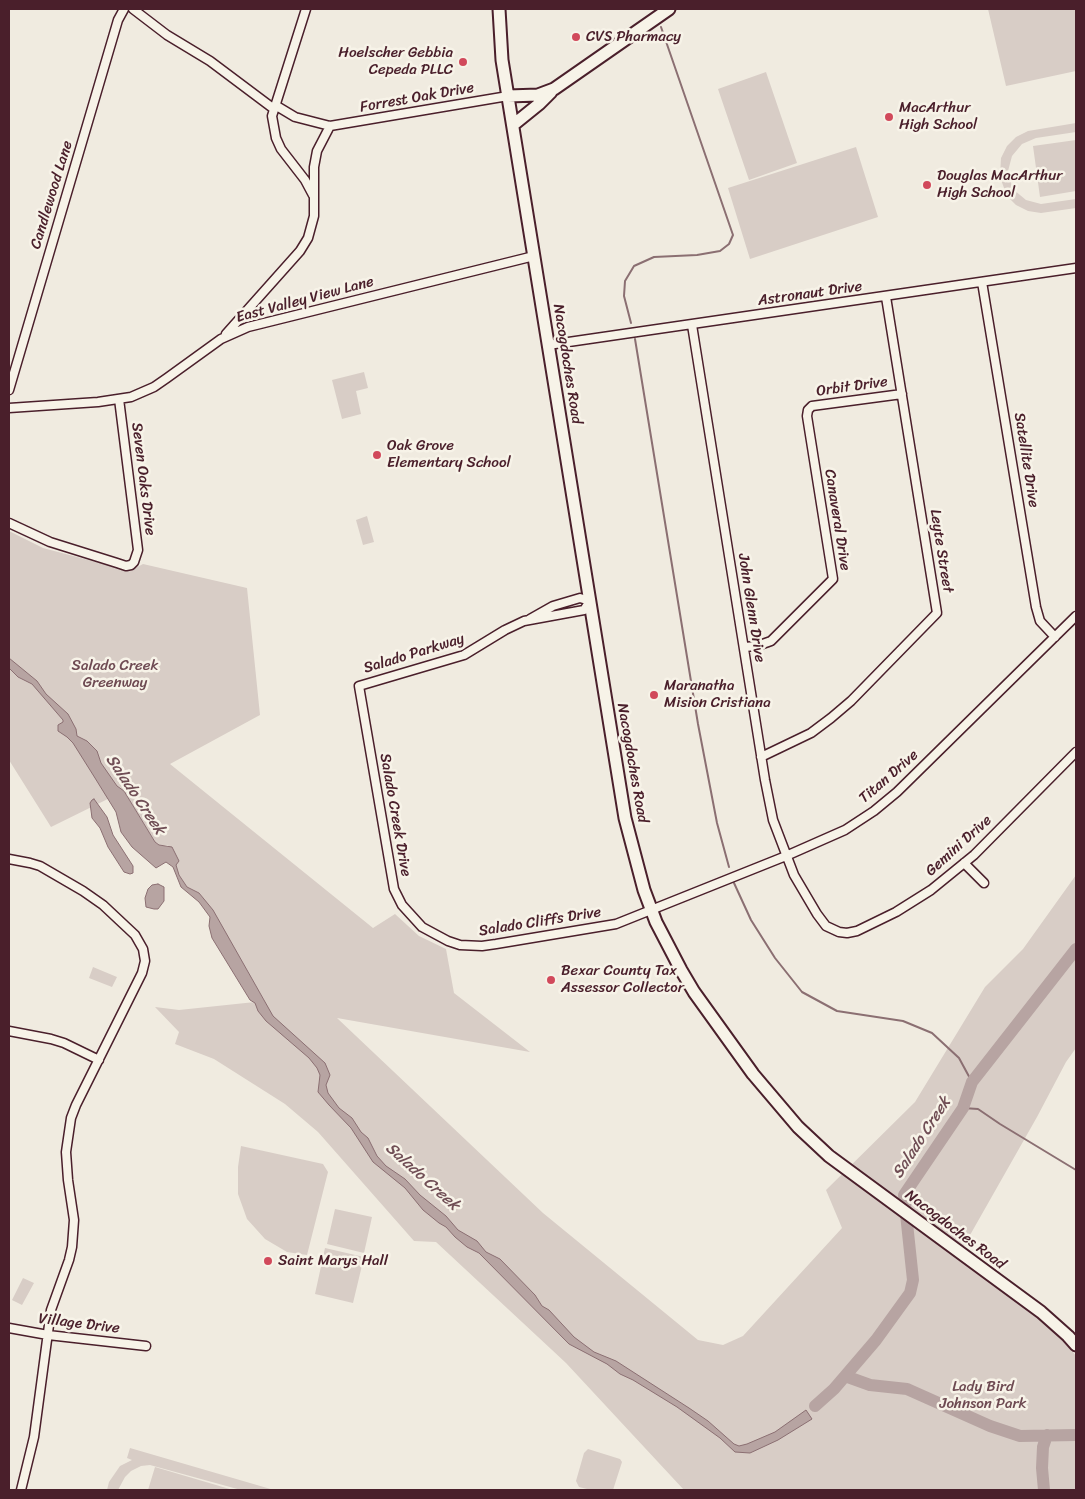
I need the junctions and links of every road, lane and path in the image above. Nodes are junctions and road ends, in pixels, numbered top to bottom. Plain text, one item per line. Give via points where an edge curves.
1 (124, 9) edge
2 (133, 9) edge
3 (306, 9) edge
4 (499, 9) edge
5 (669, 9) edge
6 (554, 89) junction
7 (508, 96) junction
8 (274, 110) junction
9 (513, 125) junction
10 (330, 126) junction
11 (314, 196) junction
12 (534, 256) junction
13 (1076, 268) edge
14 (982, 282) junction
15 (886, 297) junction
16 (692, 325) junction
17 (221, 339) junction
18 (548, 345) junction
19 (9, 390) edge
20 (902, 394) junction
21 (119, 399) junction
22 (9, 408) edge
23 (808, 410) joint
24 (9, 523) edge
25 (590, 601) junction
26 (1076, 616) edge
27 (530, 619) junction
28 (1055, 637) junction
29 (744, 647) junction
30 (359, 686) joint
31 (1076, 752) edge
32 (761, 757) junction
33 (786, 856) junction
34 (9, 859) edge
35 (964, 863) junction
36 (984, 883) dead end
37 (652, 910) junction
38 (842, 932) joint
39 (432, 933) joint
40 (9, 1031) edge
41 (98, 1060) junction
42 (9, 1328) edge
43 (48, 1335) junction
44 (1076, 1345) edge
45 (146, 1346) dead end
46 (21, 1490) edge

1 - 19 street, Candlewood Lane
2 - 8 street
3 - 8 street
4 - 7 main road, Nacogdoches Road
5 - 6 main road
6 - 7 main road via 538,95
6 - 9 main road
7 - 9 main road, Nacogdoches Road
7 - 10 street, Forrest Oak Drive
8 - 10 street
8 - 11 street via 276,138 281,149 306,180
9 - 12 main road, Nacogdoches Road
10 - 11 street via 317,151
11 - 17 street via 313,223 304,244
12 - 17 street, East Valley View Lane via 259,324
12 - 18 main road, Nacogdoches Road
13 - 14 street, Astronaut Drive
14 - 15 street, Astronaut Drive
14 - 28 street, Satellite Drive via 1036,607 1040,621
15 - 16 street, Astronaut Drive
15 - 20 street, Leyte Street
16 - 18 street, Astronaut Drive
16 - 29 street, John Glenn Drive
17 - 21 street, East Valley View Lane via 154,386
18 - 25 main road, Nacogdoches Road
20 - 23 street, Orbit Drive via 812,406
20 - 32 street, Leyte Street via 937,613 831,718 811,733
21 - 22 street, East Valley View Lane
21 - 24 street, Seven Oaks Drive via 138,550 134,562 126,566 117,564 50,542
23 - 29 street, Canaveral Drive via 833,580 771,641
25 - 27 street, Salado Parkway via 580,598 553,606
25 - 27 street, Salado Parkway via 584,610
25 - 37 main road, Nacogdoches Road via 625,818
26 - 28 street, Titan Drive
27 - 30 street, Salado Parkway via 464,655
28 - 33 street, Titan Drive via 884,803 845,830
29 - 32 street, John Glenn Drive
30 - 39 street, Salado Creek Drive via 394,888 415,921
31 - 35 street, Gemini Drive
32 - 33 street, John Glenn Drive via 773,820
33 - 37 street, Titan Drive
33 - 38 street, John Glenn Drive via 817,914 826,926
34 - 41 street via 40,866 83,892 120,920 139,941 145,956 144,966
35 - 36 street
35 - 38 street, Gemini Drive via 931,890 896,912 857,931
37 - 39 street, Salado Cliffs Drive via 616,924 482,946 460,944
37 - 44 main road, Nacogdoches Road via 680,970 729,1043 798,1127 850,1171 1041,1312
40 - 41 street via 64,1043
41 - 43 street via 76,1105 67,1138 67,1174 74,1234 69,1260 51,1310
42 - 43 street, Village Drive
43 - 45 street, Village Drive
43 - 46 street via 34,1437

